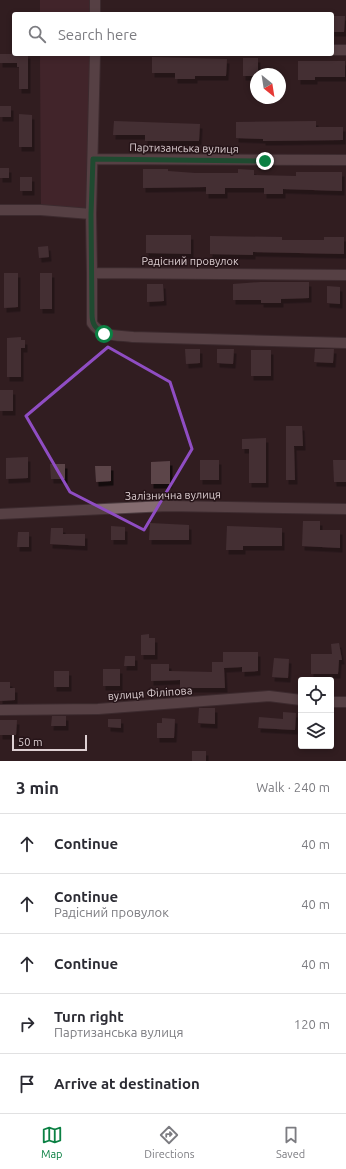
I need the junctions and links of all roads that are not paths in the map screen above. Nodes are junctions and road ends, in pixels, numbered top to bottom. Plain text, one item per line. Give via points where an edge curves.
1 (95, 0) edge
2 (95, 12) edge
3 (334, 50) edge
4 (346, 50) edge
5 (95, 56) edge
6 (93, 159) junction
7 (346, 160) edge
8 (0, 210) edge
9 (91, 214) junction
10 (92, 273) junction
11 (346, 275) edge
12 (346, 343) edge
13 (0, 509) edge
14 (346, 509) edge
15 (0, 514) edge
16 (18, 514) junction
17 (298, 700) edge
18 (334, 702) edge
19 (346, 702) edge
20 (0, 710) edge

1 - 2 street
3 - 4 street
5 - 6 street
6 - 7 street, Партизанська вулиця
6 - 9 street
8 - 9 street
9 - 10 street
10 - 11 street, Радісний провулок
10 - 12 street via 92,323 104,334
13 - 16 street
14 - 16 street, Залізнична вулиця via 167,506
15 - 16 street, Залізнична вулиця
17 - 20 street, вулиця Філіпова via 269,696 98,709
18 - 19 street

